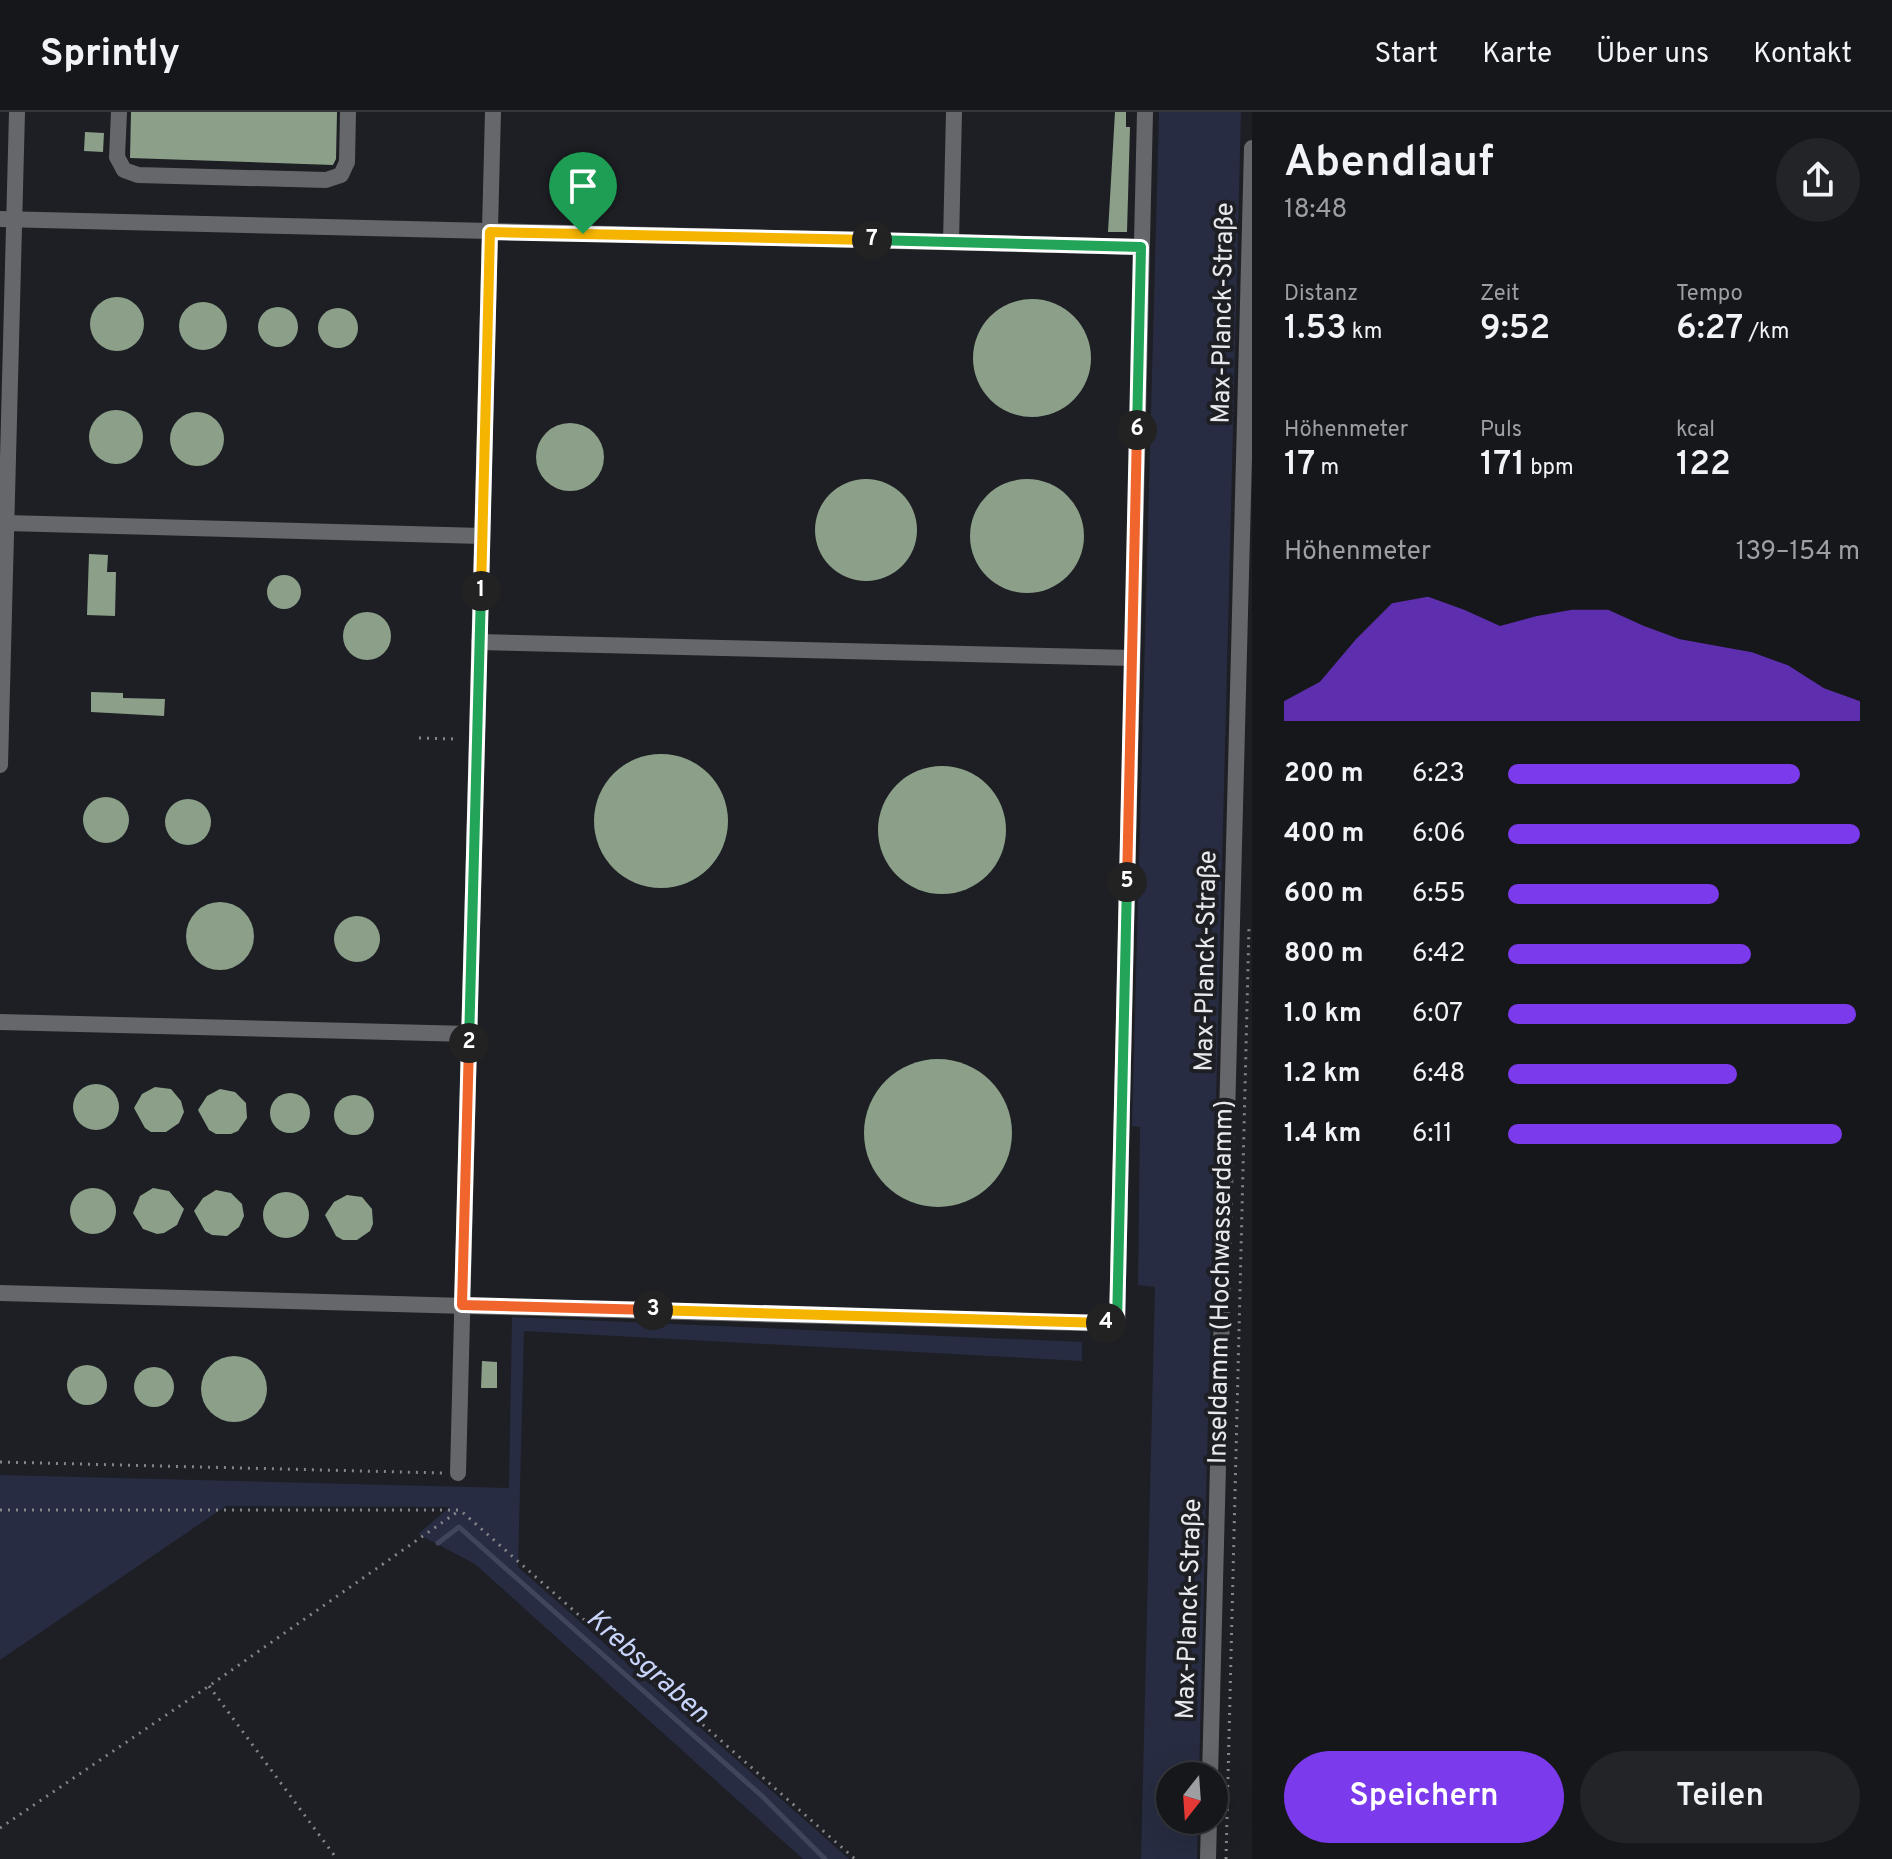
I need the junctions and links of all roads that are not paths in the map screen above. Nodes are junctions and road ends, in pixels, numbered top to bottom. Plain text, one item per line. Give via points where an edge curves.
1 (17, 112) edge
2 (119, 112) edge
3 (348, 112) edge
4 (493, 112) edge
5 (954, 112) edge
6 (1145, 112) edge
7 (1252, 148) edge
8 (7, 219) edge
9 (490, 232) junction
10 (951, 242) junction
11 (1141, 247) junction
12 (6, 523) junction
13 (482, 536) junction
14 (479, 642) junction
15 (1132, 658) junction
16 (0, 765) edge
17 (0, 1022) edge
18 (469, 1034) junction
19 (0, 1293) edge
20 (462, 1305) junction
21 (458, 1473) road end
22 (1210, 1762) edge
23 (1209, 1834) edge
24 (1208, 1859) edge

1 - 8 street
2 - 3 street via 117,157 124,170 138,175 326,180 341,175 347,162
4 - 9 street
5 - 10 street
6 - 11 street
7 - 22 street, Max-Planck-Straße
8 - 9 street
8 - 12 street
9 - 10 street
9 - 13 street
10 - 11 street
11 - 15 street
12 - 13 street
12 - 16 street
13 - 14 street
14 - 15 street
14 - 18 street
15 - 20 street via 1117,1324
17 - 18 street
18 - 20 street
19 - 20 street
20 - 21 street
23 - 24 street

